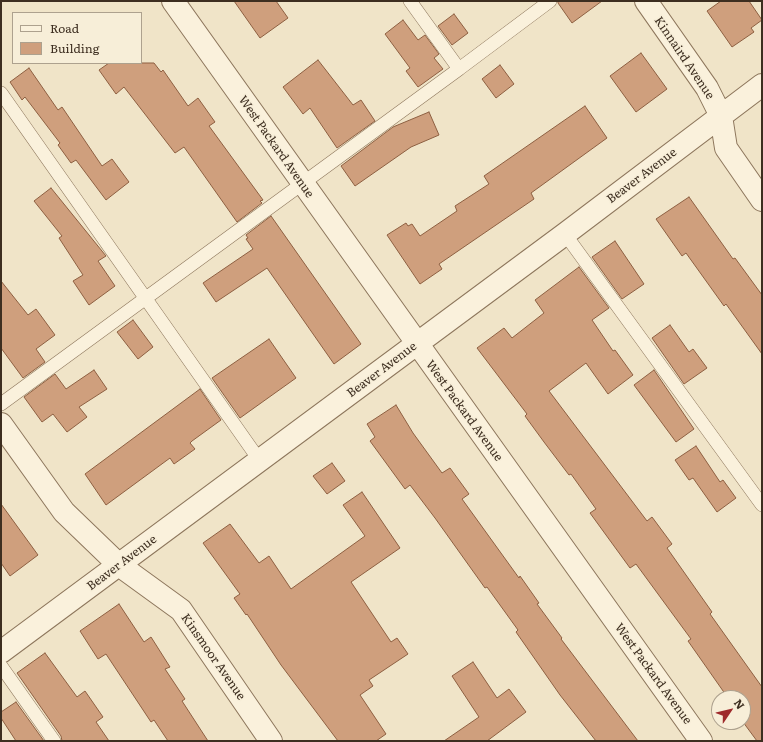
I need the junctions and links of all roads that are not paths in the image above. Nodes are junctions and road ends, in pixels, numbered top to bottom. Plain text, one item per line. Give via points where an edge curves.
1 (173, 1) edge
2 (410, 1) edge
3 (550, 1) edge
4 (646, 1) edge
5 (458, 69) junction
6 (762, 85) edge
7 (1, 93) edge
8 (721, 116) junction
9 (303, 184) junction
10 (762, 200) edge
11 (565, 234) junction
12 (145, 297) junction
13 (417, 344) junction
14 (1, 404) edge
15 (1, 424) edge
16 (260, 461) junction
17 (762, 505) edge
18 (119, 565) junction
19 (1, 652) edge
20 (1, 666) edge
21 (54, 741) edge
22 (271, 741) edge
23 (702, 741) edge

1 - 9 street, West Packard Avenue
2 - 5 lane
3 - 5 lane
4 - 8 street, Kinnaird Avenue via 707,88
5 - 9 lane
6 - 8 street, Beaver Avenue
7 - 12 lane
8 - 10 street, Kinnaird Avenue via 726,148
8 - 11 street, Beaver Avenue
9 - 12 lane
9 - 13 street, West Packard Avenue
11 - 13 street, Beaver Avenue
11 - 17 lane
12 - 14 lane
12 - 16 lane
13 - 16 street, Beaver Avenue
13 - 23 street, West Packard Avenue
15 - 18 street, Kinsmoor Avenue via 64,512
16 - 18 street, Beaver Avenue
18 - 19 street, Beaver Avenue
18 - 22 street, Kinsmoor Avenue via 181,610
20 - 21 lane

